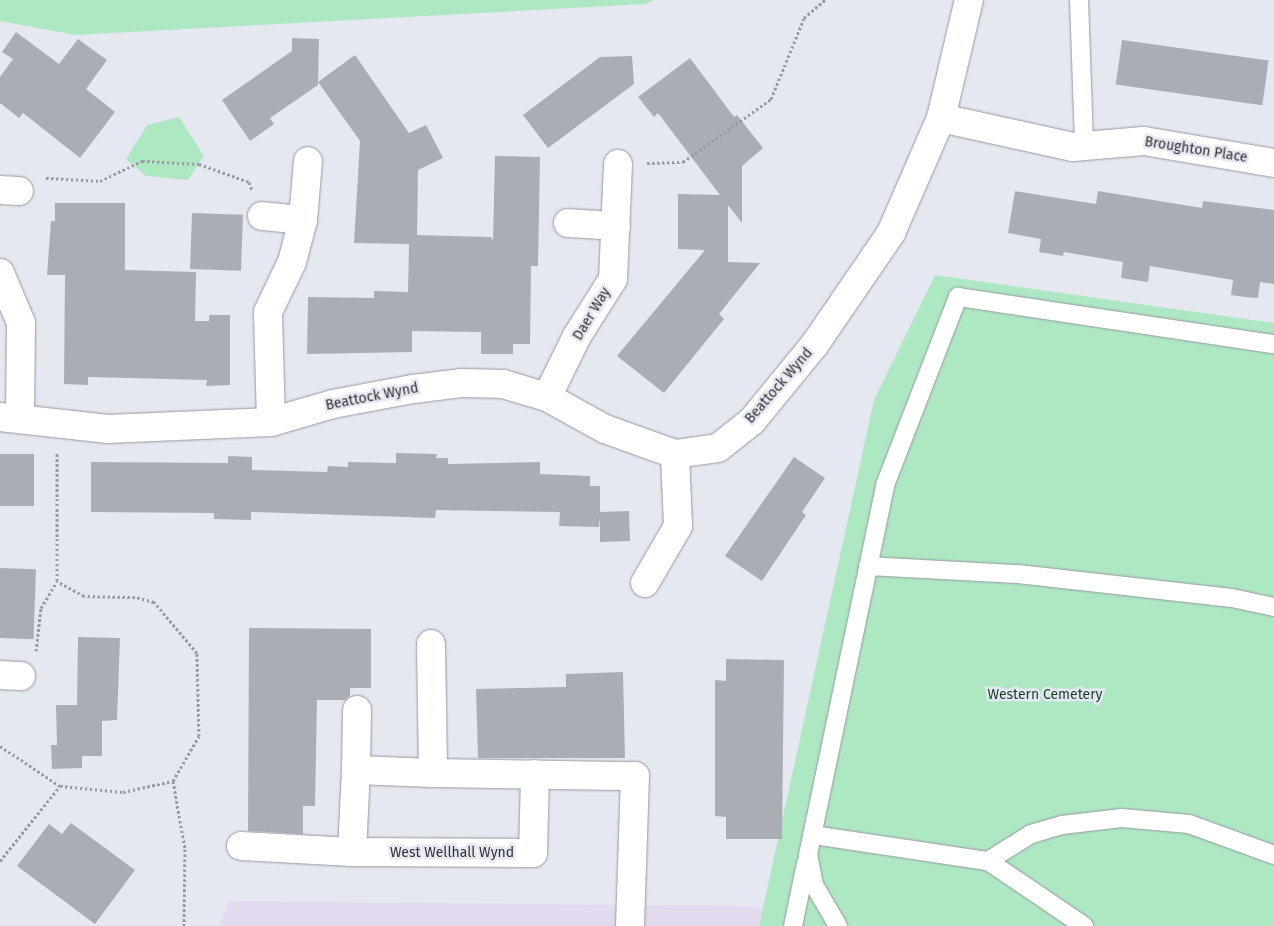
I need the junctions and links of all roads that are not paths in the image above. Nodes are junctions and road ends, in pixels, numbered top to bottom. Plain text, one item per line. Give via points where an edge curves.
1 (969, 0) edge
2 (1078, 0) edge
3 (941, 118) junction
4 (1084, 146) junction
5 (308, 161) dead end
6 (1274, 163) edge
7 (618, 164) road end
8 (262, 216) road end
9 (304, 220) junction
10 (568, 223) dead end
11 (616, 226) junction
12 (0, 273) edge
13 (1274, 344) edge
14 (547, 397) junction
15 (10, 418) edge
16 (271, 422) junction
17 (674, 454) junction
18 (868, 566) junction
19 (645, 583) dead end
20 (1274, 607) edge
21 (431, 644) dead end
22 (357, 710) dead end
23 (356, 770) junction
24 (433, 773) junction
25 (534, 774) junction
26 (812, 835) junction
27 (241, 846) dead end
28 (352, 852) junction
29 (808, 855) junction
30 (1274, 855) edge
31 (988, 861) junction
32 (630, 926) edge
33 (793, 926) edge
34 (838, 926) edge
35 (1084, 926) edge

1 - 3 street, Beattock Wynd
2 - 4 lane
3 - 4 street, Broughton Place via 1074,147
3 - 17 street, Beattock Wynd via 891,233 815,344 752,421 718,448
4 - 6 street, Broughton Place via 1144,141
5 - 9 street
7 - 11 street, Daer Way
8 - 9 street
9 - 16 street via 292,262 268,312
10 - 11 street
11 - 14 street, Daer Way via 613,279 577,336
12 - 15 street via 21,323
13 - 18 lane via 958,297 885,485
14 - 16 street, Beattock Wynd via 503,384 461,383 333,404
14 - 17 street, Beattock Wynd via 605,429
15 - 16 street, Beattock Wynd via 108,429
17 - 19 street via 678,526
18 - 20 lane via 1018,574 1232,598
18 - 26 lane
21 - 24 street
22 - 23 street
23 - 24 street
23 - 28 street
24 - 25 street
25 - 28 street, West Wellhall Wynd via 533,853
25 - 32 street via 635,776
26 - 29 lane
26 - 31 lane
27 - 28 street, West Wellhall Wynd
29 - 33 lane
29 - 34 lane via 814,885
30 - 31 lane via 1189,824 1122,818 1062,825 1031,834
31 - 35 lane

